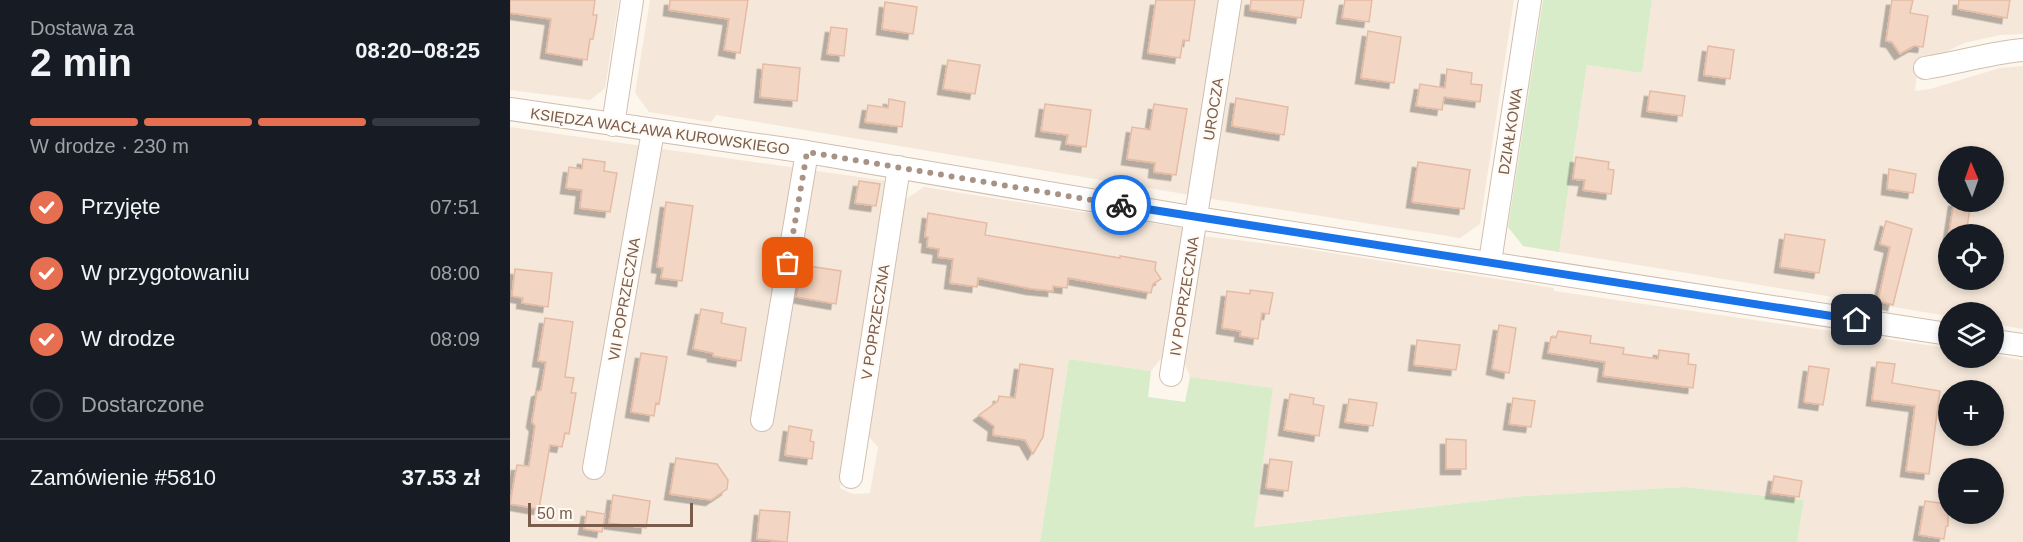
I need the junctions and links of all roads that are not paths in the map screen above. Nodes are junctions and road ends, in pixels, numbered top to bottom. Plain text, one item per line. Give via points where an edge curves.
1 (632, 0) edge
2 (1230, 0) edge
3 (1530, 0) edge
4 (2023, 50) edge
5 (1925, 68) dead end
6 (510, 109) edge
7 (613, 125) junction
8 (653, 131) junction
9 (807, 152) junction
10 (899, 167) junction
11 (1197, 218) junction
12 (1490, 262) junction
13 (1938, 332) edge
14 (2004, 342) edge
15 (2023, 345) edge
16 (1171, 375) dead end
17 (762, 420) dead end
18 (594, 468) dead end
19 (850, 477) dead end

1 - 7 street
2 - 11 street, UROCZA
3 - 12 street, DZIAŁKOWA
4 - 5 street
6 - 7 street, KSIĘDZA WACŁAWA KUROWSKIEGO
7 - 8 street, KSIĘDZA WACŁAWA KUROWSKIEGO
8 - 9 street, KSIĘDZA WACŁAWA KUROWSKIEGO
8 - 18 street, VII POPRZECZNA
9 - 10 street, KSIĘDZA WACŁAWA KUROWSKIEGO
9 - 17 street
10 - 11 street, KSIĘDZA WACŁAWA KUROWSKIEGO
10 - 19 street, V POPRZECZNA
11 - 12 street, KSIĘDZA WACŁAWA KUROWSKIEGO
11 - 16 street, IV POPRZECZNA
12 - 13 street, KSIĘDZA WACŁAWA KUROWSKIEGO
14 - 15 street

